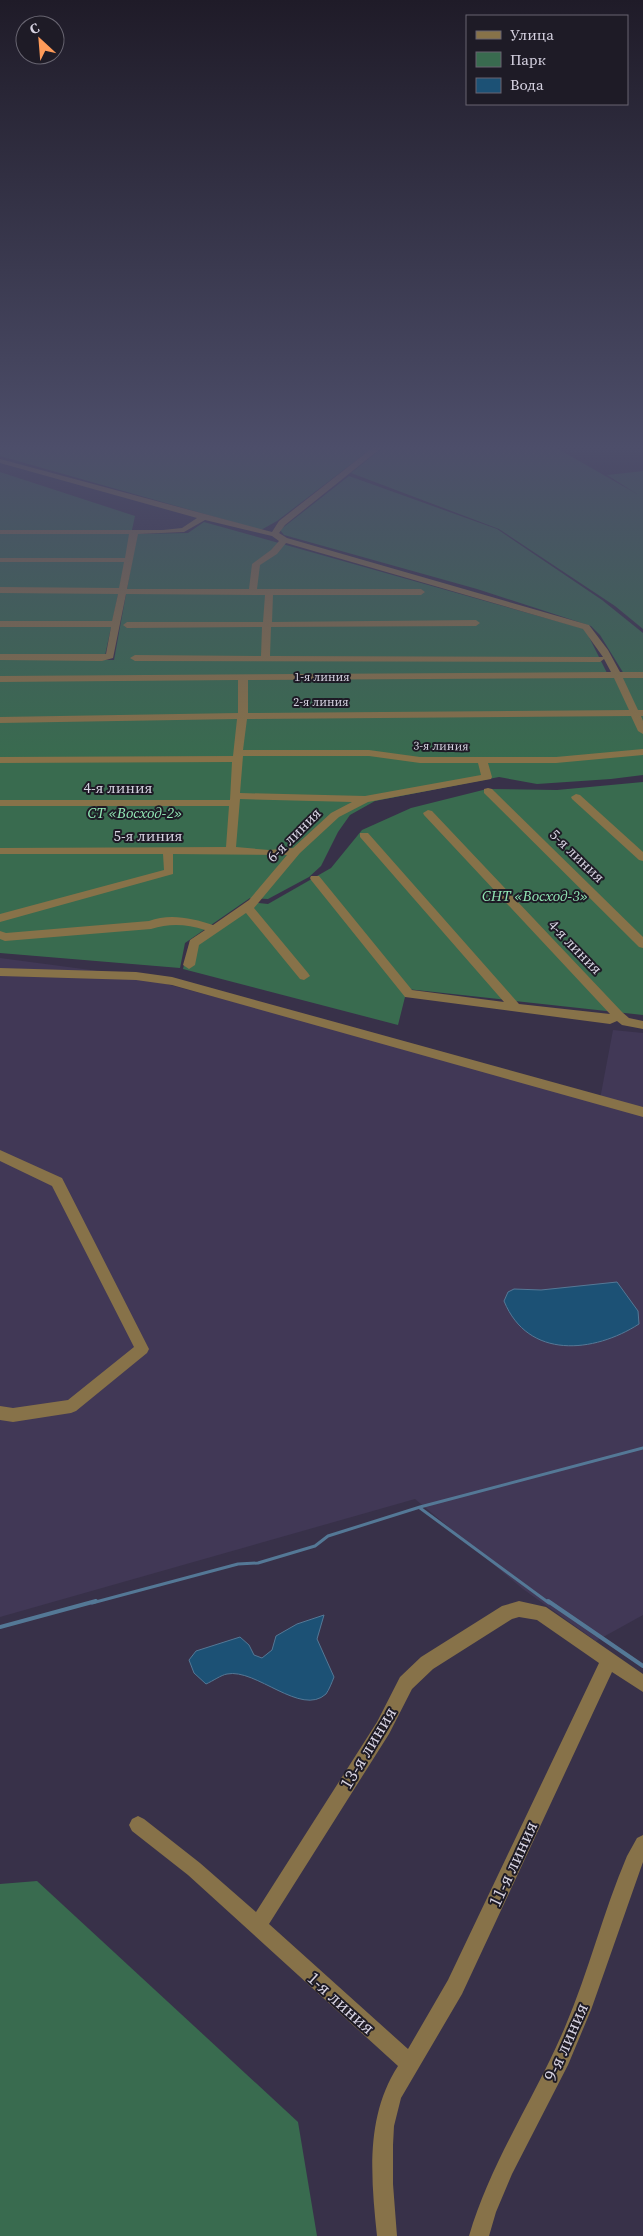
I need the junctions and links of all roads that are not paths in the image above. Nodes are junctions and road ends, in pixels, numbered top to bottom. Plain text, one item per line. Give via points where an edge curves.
1 (131, 549) edge
2 (276, 549) edge
3 (317, 549) edge
4 (0, 560) edge
5 (129, 560) junction
6 (0, 590) edge
7 (253, 591) junction
8 (269, 591) junction
9 (125, 592) junction
10 (421, 592) dead end
11 (476, 623) dead end
12 (0, 624) edge
13 (116, 624) junction
14 (127, 624) dead end
15 (267, 624) junction
16 (0, 657) edge
17 (265, 657) junction
18 (135, 658) dead end
19 (600, 659) dead end
20 (616, 675) junction
21 (643, 675) edge
22 (243, 677) junction
23 (0, 678) edge
24 (639, 713) edge
25 (243, 716) junction
26 (0, 720) edge
27 (643, 731) edge
28 (643, 752) edge
29 (238, 756) junction
30 (0, 760) edge
31 (482, 760) junction
32 (488, 791) dead end
33 (576, 797) dead end
34 (365, 799) junction
35 (235, 800) junction
36 (0, 803) edge
37 (428, 813) dead end
38 (364, 835) dead end
39 (231, 850) junction
40 (0, 851) edge
41 (168, 851) junction
42 (296, 851) junction
43 (643, 858) edge
44 (315, 878) dead end
45 (250, 905) junction
46 (0, 918) edge
47 (213, 929) junction
48 (0, 935) edge
49 (643, 944) edge
50 (189, 965) dead end
51 (0, 972) edge
52 (304, 976) dead end
53 (516, 1008) junction
54 (618, 1015) junction
55 (643, 1026) edge
56 (643, 1112) edge
57 (0, 1155) edge
58 (0, 1413) edge
59 (609, 1660) junction
60 (643, 1684) edge
61 (138, 1825) dead end
62 (643, 1844) edge
63 (257, 1927) junction
64 (410, 2064) junction
65 (387, 2236) edge
66 (479, 2236) edge

1 - 5 street
2 - 7 street via 256,564
3 - 20 street via 586,626 596,636
4 - 5 street
5 - 9 street
6 - 9 street
7 - 8 street
7 - 9 street
8 - 10 street
8 - 15 street
9 - 13 street
11 - 15 street
12 - 13 street
13 - 16 street via 110,656
14 - 15 street
15 - 17 street
17 - 18 street
17 - 19 street
20 - 21 street, 1-я линия
20 - 22 street, 1-я линия
20 - 24 street
22 - 23 street, 1-я линия
22 - 25 street
24 - 25 street, 2-я линия
24 - 27 street
25 - 26 street, 2-я линия
25 - 29 street
28 - 31 street, 3-я линия via 556,760
29 - 30 street, 3-я линия
29 - 31 street, 3-я линия via 369,753 420,760
29 - 35 street
31 - 34 street, 4-я линия via 487,777
32 - 49 street, 5-я линия
33 - 43 street
34 - 35 street, 4-я линия
34 - 42 street, 6-я линия via 335,816
35 - 36 street, 4-я линия
35 - 39 street
37 - 54 street, 4-я линия
38 - 53 street
39 - 41 street, 5-я линия
39 - 42 street, 5-я линия
40 - 41 street, 5-я линия
41 - 46 street via 169,872
42 - 45 street, 6-я линия
44 - 53 street via 409,994
45 - 47 street
45 - 52 street
47 - 48 street via 190,922 156,922 151,925
47 - 50 street via 194,943
51 - 56 street via 136,976 172,981
53 - 54 street via 610,1020
54 - 55 street via 626,1022
57 - 58 street via 57,1182 142,1349 71,1406 13,1415
59 - 60 street
59 - 63 street, 13-я линия via 540,1612 520,1609 508,1612 427,1663 406,1683 383,1728
59 - 64 street, 11-я линия via 455,1988
61 - 63 street, 1-я линия via 194,1869
62 - 66 street, 9-я линия via 633,1862 569,2040 495,2185
63 - 64 street, 1-я линия
64 - 65 street via 392,2095 384,2135 383,2198

